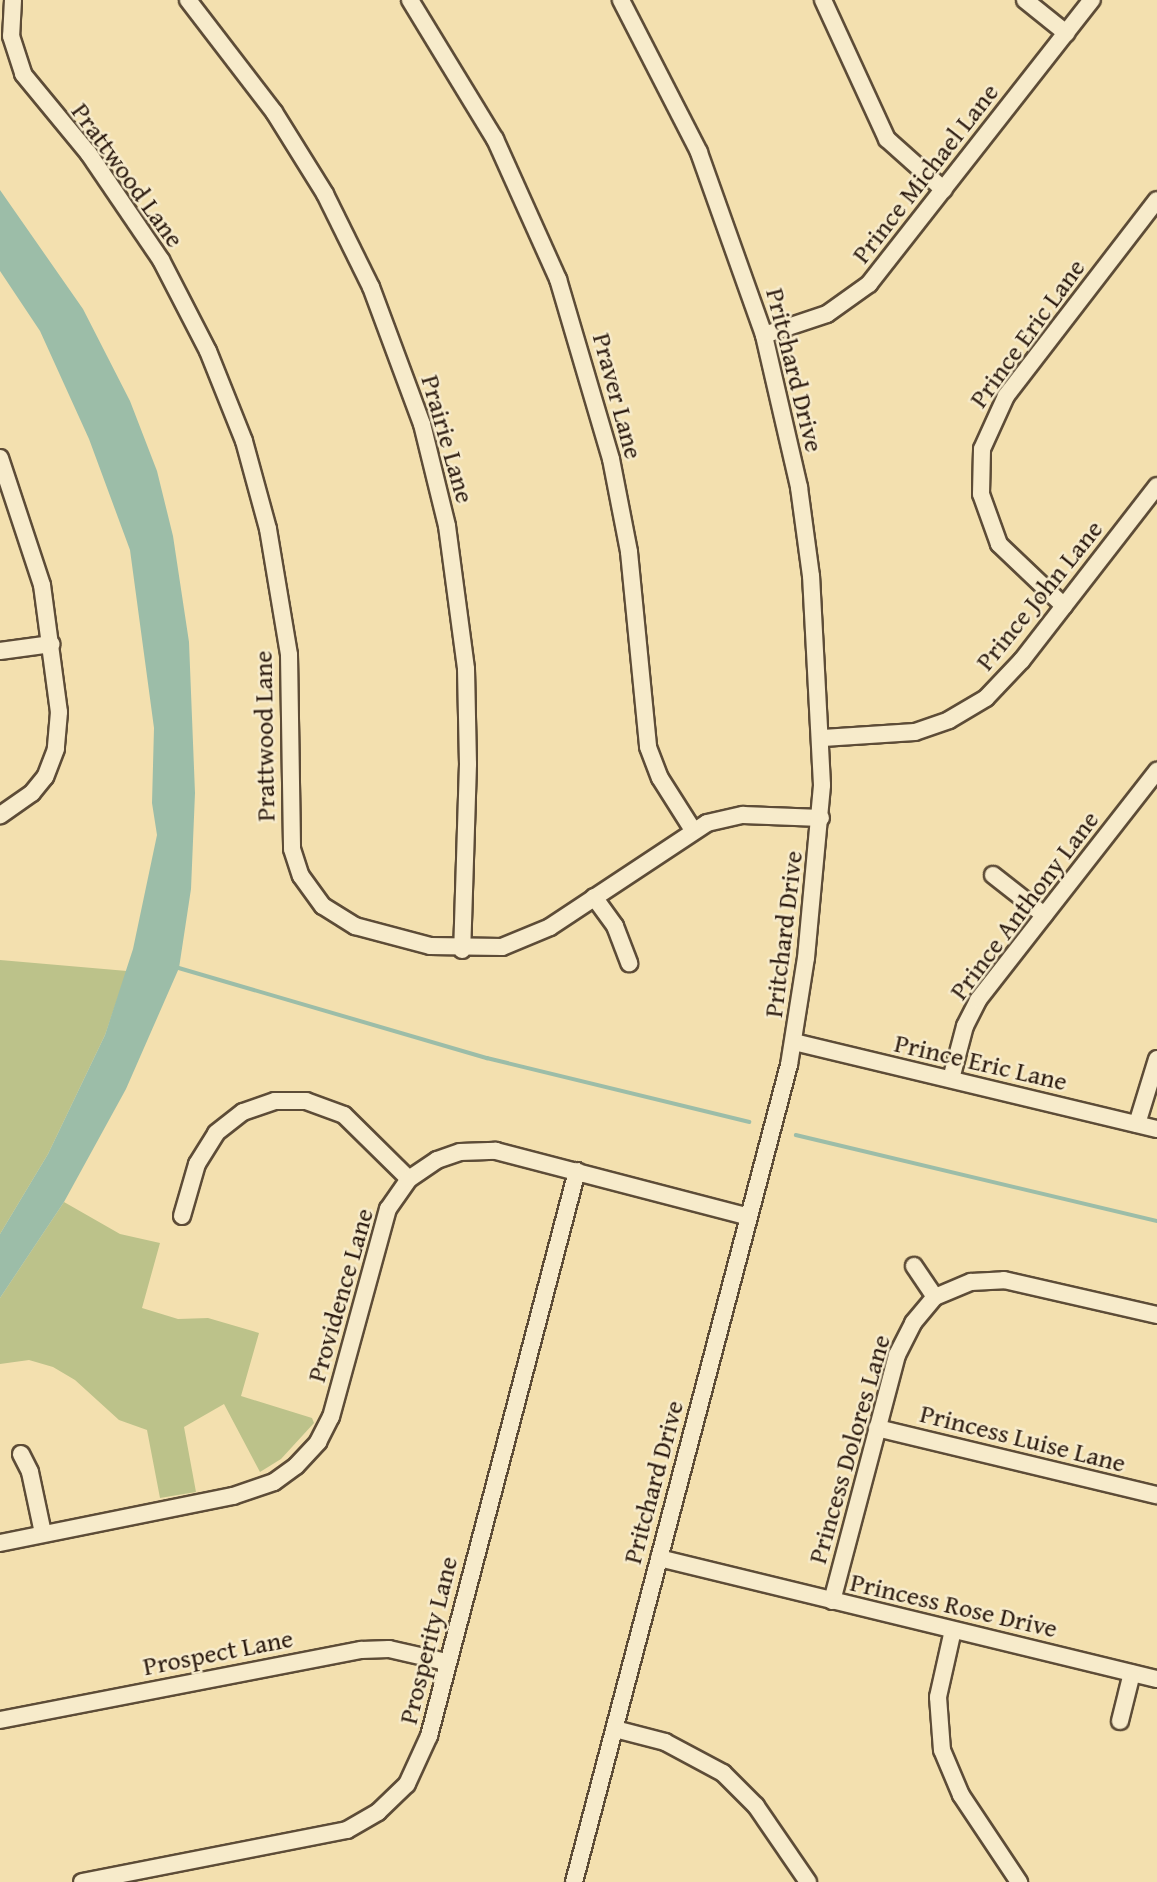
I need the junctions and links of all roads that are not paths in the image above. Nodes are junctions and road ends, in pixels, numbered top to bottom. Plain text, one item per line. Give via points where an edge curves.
1 (13, 0) edge
2 (188, 0) edge
3 (411, 0) edge
4 (621, 0) edge
5 (823, 0) edge
6 (1025, 0) edge
7 (1092, 0) edge
8 (1066, 33) junction
9 (944, 190) junction
10 (1157, 200) edge
11 (764, 335) junction
12 (0, 458) edge
13 (1157, 486) edge
14 (1064, 606) junction
15 (52, 644) junction
16 (0, 651) edge
17 (822, 738) junction
18 (1157, 771) edge
19 (0, 815) edge
20 (821, 818) junction
21 (693, 830) junction
22 (993, 875) dead end
23 (594, 897) junction
24 (1044, 915) junction
25 (462, 950) junction
26 (629, 963) dead end
27 (793, 1042) junction
28 (1157, 1059) edge
29 (951, 1079) junction
30 (1137, 1124) junction
31 (1157, 1129) edge
32 (578, 1171) junction
33 (409, 1179) junction
34 (182, 1216) dead end
35 (749, 1217) junction
36 (914, 1266) dead end
37 (935, 1297) junction
38 (1157, 1315) edge
39 (877, 1428) junction
40 (21, 1454) dead end
41 (1157, 1495) edge
42 (43, 1533) junction
43 (0, 1543) edge
44 (659, 1558) junction
45 (832, 1601) junction
46 (953, 1630) junction
47 (446, 1662) junction
48 (1132, 1673) junction
49 (1157, 1679) edge
50 (0, 1720) edge
51 (1120, 1721) dead end
52 (615, 1730) junction
53 (82, 1882) edge
54 (574, 1882) edge
55 (808, 1882) edge
56 (1019, 1882) edge

1 - 25 street, Prattwood Lane via 12,36 23,74 89,154 161,260 208,351 244,441 268,529 289,655 290,830 301,876 317,900 345,922 430,946
2 - 25 street, Prairie Lane via 274,112 325,194 371,287 422,424 447,526 465,656 468,764
3 - 21 street, Praver Lane via 495,139 558,279 604,433 629,552 648,747 660,778
4 - 11 street, Pritchard Drive via 699,152
5 - 9 street via 887,139
6 - 8 street
7 - 8 street, Prince Michael Lane
8 - 9 street, Prince Michael Lane
9 - 11 street, Prince Michael Lane via 861,291 827,314
10 - 14 street, Prince Eric Lane via 1006,396 982,449 981,494 999,544
11 - 17 street, Pritchard Drive via 799,487 817,625
12 - 15 street via 28,533
13 - 14 street, Prince John Lane
14 - 17 street, Prince John Lane via 1003,682 959,715 904,734
15 - 16 street
15 - 19 street via 59,712 53,759 32,793
17 - 20 street, Pritchard Drive
18 - 24 street, Prince Anthony Lane
20 - 21 street, Prattwood Lane via 729,816
20 - 27 street, Pritchard Drive
21 - 23 street, Prattwood Lane
22 - 24 street
23 - 25 street, Prattwood Lane via 538,934 502,947
23 - 26 street via 615,926
24 - 29 street, Prince Anthony Lane via 972,1009
27 - 29 street, Prince Eric Lane
27 - 35 street, Pritchard Drive
28 - 30 street
29 - 30 street, Prince Eric Lane
30 - 31 street, Prince Eric Lane
32 - 33 street, Providence Lane via 496,1151 471,1150 438,1160
32 - 35 street, Providence Lane
32 - 47 street, Prosperity Lane
33 - 34 street via 344,1115 306,1101 275,1101 243,1112 216,1133 197,1164
33 - 42 street, Providence Lane via 383,1221 331,1417 318,1442 296,1466 262,1487 233,1496
35 - 44 street, Pritchard Drive
36 - 37 street
37 - 38 street via 971,1282 1004,1280
37 - 39 street, Princess Dolores Lane via 901,1343
39 - 41 street, Princess Luise Lane
39 - 45 street, Princess Dolores Lane
40 - 42 street via 30,1472
42 - 43 street, Providence Lane
44 - 45 street, Princess Rose Drive
44 - 52 street, Pritchard Drive
45 - 46 street, Princess Rose Drive
46 - 48 street, Princess Rose Drive
46 - 56 street via 938,1696 942,1750 961,1795
47 - 50 street, Prospect Lane via 389,1649 361,1650
47 - 53 street, Prosperity Lane via 419,1763 400,1792 368,1819 327,1835
48 - 49 street, Princess Rose Drive
48 - 51 street
52 - 54 street, Pritchard Drive
52 - 55 street via 665,1742 723,1773 755,1806

